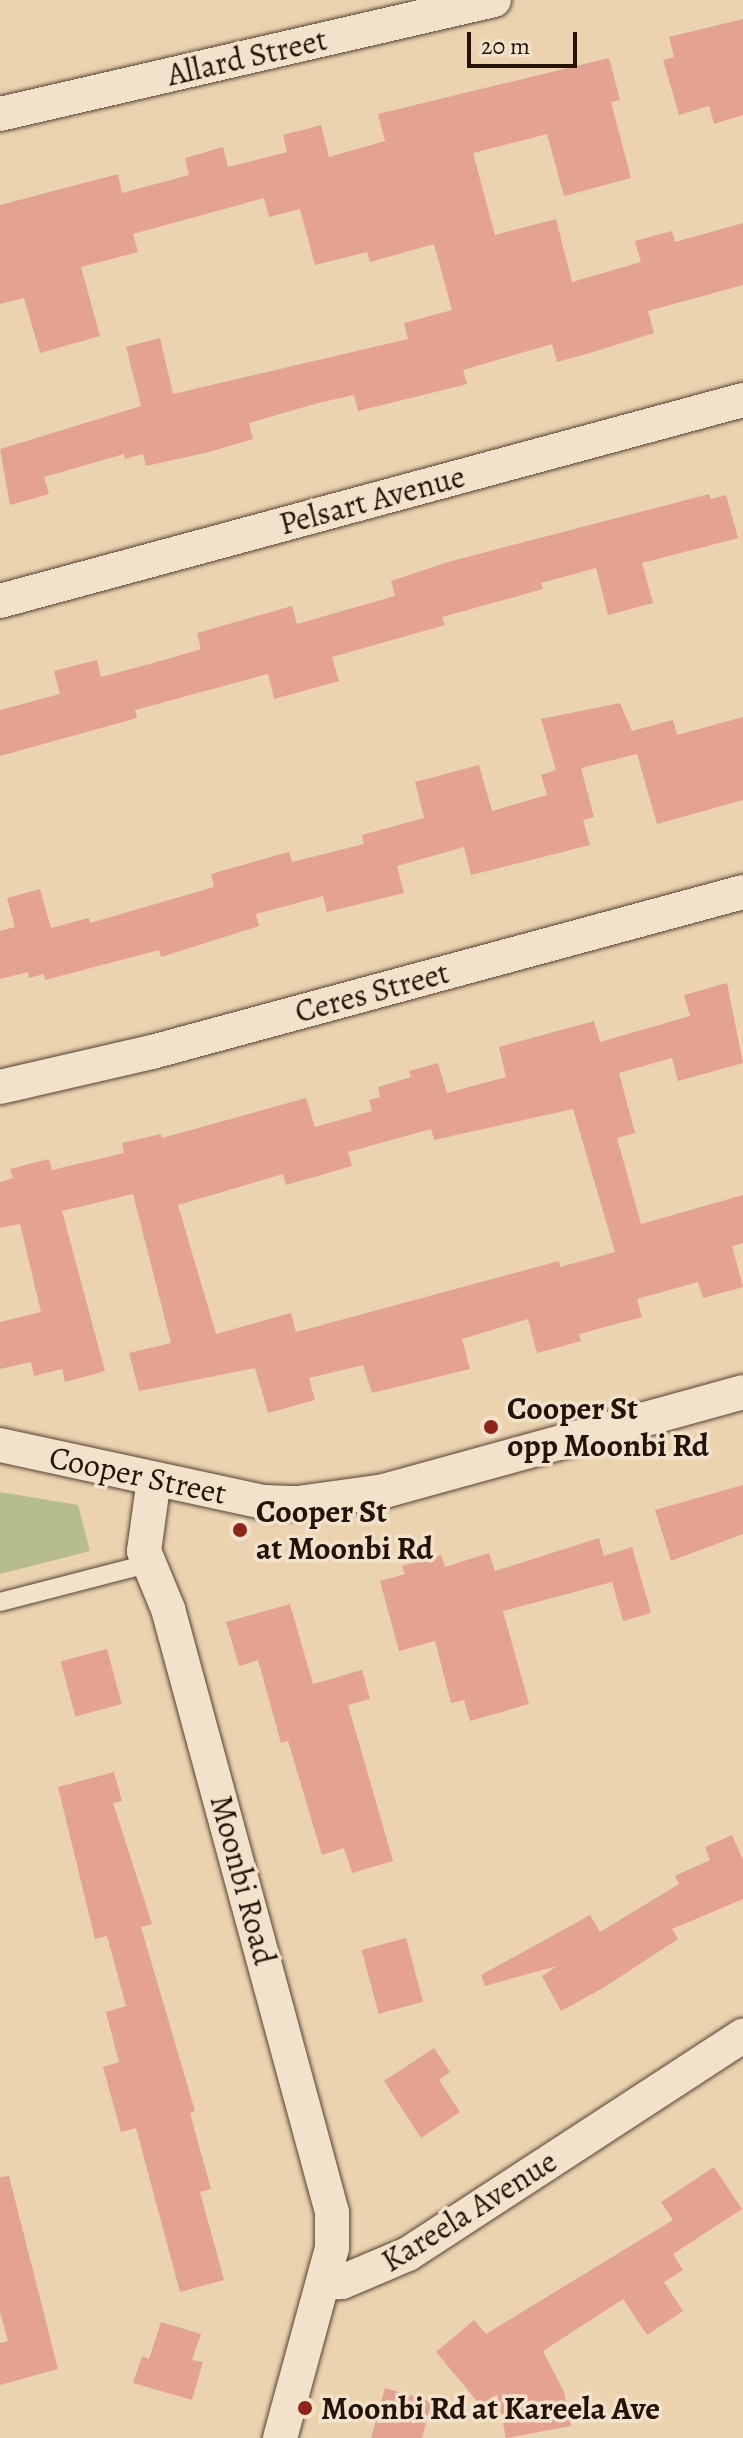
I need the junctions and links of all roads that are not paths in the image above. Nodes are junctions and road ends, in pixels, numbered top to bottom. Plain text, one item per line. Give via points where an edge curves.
1 (494, 0) edge
2 (0, 114) edge
3 (743, 400) edge
4 (0, 601) edge
5 (743, 892) edge
6 (0, 1087) edge
7 (743, 1392) edge
8 (0, 1445) edge
9 (154, 1479) junction
10 (147, 1564) junction
11 (0, 1602) edge
12 (743, 2036) edge
13 (323, 2283) junction
14 (280, 2438) edge

1 - 2 street, Allard Street
3 - 4 street, Pelsart Avenue
5 - 6 street, Ceres Street
7 - 9 street, Cooper Street via 341,1498 264,1502
8 - 9 street, Cooper Street
9 - 10 street, Moonbi Road via 144,1540
10 - 11 lane
10 - 13 street, Moonbi Road via 168,1609 329,2192 334,2231
12 - 13 street, Kareela Avenue via 408,2254 342,2282
13 - 14 street

